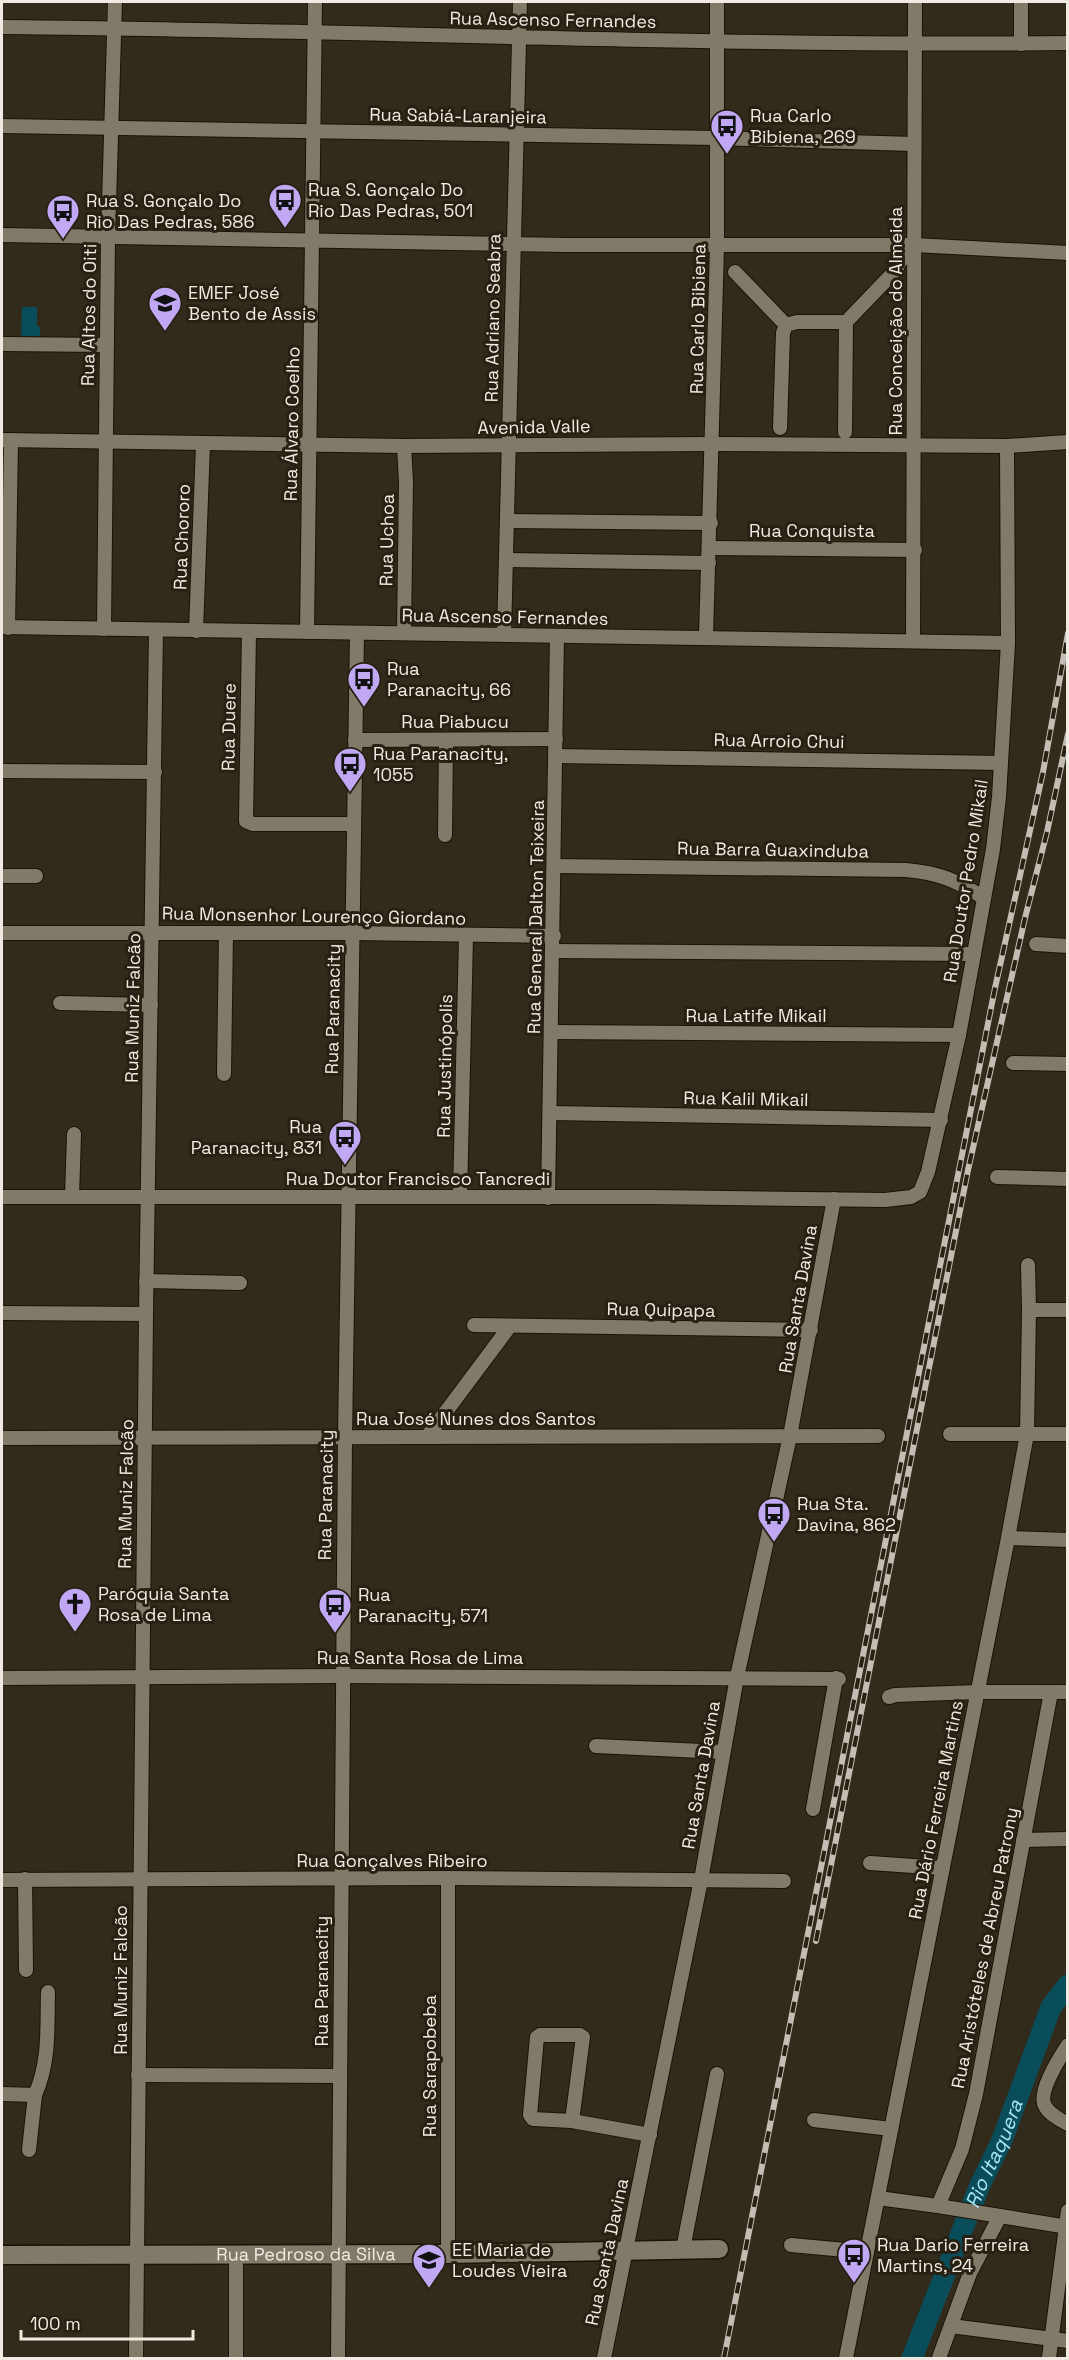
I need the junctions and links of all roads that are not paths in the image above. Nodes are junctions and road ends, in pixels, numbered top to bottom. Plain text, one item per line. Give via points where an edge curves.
1 (116, 2) edge
2 (315, 2) edge
3 (520, 2) edge
4 (717, 2) edge
5 (915, 2) edge
6 (1021, 2) edge
7 (2, 27) edge
8 (115, 28) junction
9 (315, 31) junction
10 (519, 38) junction
11 (717, 41) junction
12 (1068, 43) edge
13 (1021, 44) junction
14 (914, 45) junction
15 (2, 126) edge
16 (112, 128) junction
17 (314, 131) junction
18 (517, 136) junction
19 (716, 138) junction
20 (914, 144) junction
21 (2, 235) edge
22 (108, 237) junction
23 (314, 241) junction
24 (513, 245) junction
25 (914, 245) junction
26 (717, 247) junction
27 (1068, 253) edge
28 (735, 272) dead end
29 (846, 322) junction
30 (786, 325) junction
31 (2, 344) edge
32 (107, 345) junction
33 (780, 428) dead end
34 (845, 432) dead end
35 (6, 440) edge
36 (106, 442) junction
37 (1068, 442) edge
38 (203, 444) junction
39 (713, 444) junction
40 (508, 445) junction
41 (308, 446) junction
42 (404, 446) junction
43 (915, 446) junction
44 (1007, 446) junction
45 (507, 521) junction
46 (711, 524) junction
47 (710, 548) junction
48 (915, 550) junction
49 (506, 560) junction
50 (709, 563) junction
51 (5, 628) edge
52 (104, 629) junction
53 (156, 630) junction
54 (196, 631) junction
55 (249, 631) junction
56 (307, 632) junction
57 (357, 633) junction
58 (404, 633) junction
59 (504, 635) junction
60 (557, 636) junction
61 (706, 637) junction
62 (913, 641) junction
63 (1008, 643) junction
64 (556, 739) junction
65 (355, 740) junction
66 (446, 740) junction
67 (556, 756) junction
68 (1001, 763) junction
69 (2, 771) edge
70 (155, 772) junction
71 (354, 824) junction
72 (446, 835) dead end
73 (555, 866) junction
74 (2, 876) edge
75 (36, 876) dead end
76 (984, 898) junction
77 (2, 933) edge
78 (153, 933) junction
79 (226, 933) junction
80 (352, 933) junction
81 (466, 936) junction
82 (554, 936) junction
83 (1036, 944) dead end
84 (1068, 946) edge
85 (553, 951) junction
86 (975, 954) junction
87 (60, 1003) dead end
88 (151, 1005) junction
89 (552, 1032) junction
90 (959, 1035) junction
91 (1013, 1063) dead end
92 (1068, 1064) edge
93 (224, 1074) dead end
94 (551, 1113) junction
95 (941, 1120) junction
96 (74, 1134) dead end
97 (997, 1178) dead end
98 (1068, 1179) edge
99 (148, 1196) junction
100 (460, 1196) junction
101 (2, 1197) edge
102 (72, 1197) junction
103 (348, 1197) junction
104 (548, 1198) junction
105 (834, 1199) junction
106 (1028, 1265) dead end
107 (146, 1281) junction
108 (240, 1283) dead end
109 (1029, 1310) junction
110 (1068, 1310) edge
111 (2, 1312) edge
112 (146, 1314) junction
113 (474, 1325) dead end
114 (510, 1326) junction
115 (811, 1330) junction
116 (950, 1434) dead end
117 (1027, 1434) junction
118 (1068, 1434) edge
119 (790, 1436) junction
120 (878, 1436) dead end
121 (145, 1437) junction
122 (345, 1437) junction
123 (427, 1437) junction
124 (2, 1438) edge
125 (1008, 1539) junction
126 (1068, 1540) edge
127 (142, 1676) junction
128 (342, 1676) junction
129 (737, 1677) junction
130 (2, 1678) edge
131 (978, 1692) junction
132 (1051, 1692) junction
133 (1068, 1692) edge
134 (889, 1697) dead end
135 (596, 1746) dead end
136 (723, 1752) junction
137 (813, 1809) dead end
138 (1068, 1839) edge
139 (1023, 1840) junction
140 (870, 1863) dead end
141 (943, 1868) junction
142 (139, 1878) junction
143 (448, 1878) junction
144 (341, 1879) junction
145 (2, 1880) edge
146 (25, 1880) junction
147 (700, 1880) junction
148 (784, 1881) dead end
149 (26, 1971) dead end
150 (48, 1992) dead end
151 (1068, 2045) edge
152 (717, 2074) dead end
153 (138, 2075) junction
154 (340, 2076) junction
155 (2, 2094) edge
156 (35, 2095) junction
157 (814, 2120) dead end
158 (572, 2121) junction
159 (1068, 2124) edge
160 (891, 2129) junction
161 (650, 2135) junction
162 (29, 2150) dead end
163 (878, 2198) junction
164 (943, 2206) junction
165 (1068, 2211) edge
166 (994, 2215) junction
167 (1067, 2227) edge
168 (791, 2245) dead end
169 (683, 2249) junction
170 (719, 2249) dead end
171 (625, 2252) junction
172 (867, 2252) junction
173 (448, 2254) junction
174 (2, 2255) edge
175 (136, 2255) junction
176 (236, 2255) junction
177 (338, 2255) junction
178 (951, 2326) junction
179 (1052, 2339) junction
180 (1068, 2341) edge
181 (136, 2358) edge
182 (236, 2358) edge
183 (338, 2358) edge
184 (604, 2358) edge
185 (846, 2358) edge
186 (939, 2358) edge
187 (1049, 2358) edge

1 - 8 street, Rua Altos do Oiti
2 - 9 street, Rua Álvaro Coelho
3 - 10 street, Rua Adriano Seabra
4 - 11 street, Rua Carlo Bibiena
5 - 14 street, Rua Conceição do Almeida
6 - 13 street
7 - 8 street, Rua Ascenso Fernandes
8 - 9 street, Rua Ascenso Fernandes
8 - 16 street, Rua Altos do Oiti
9 - 10 street, Rua Ascenso Fernandes
9 - 17 street, Rua Álvaro Coelho
10 - 11 street, Rua Ascenso Fernandes
10 - 18 street, Rua Adriano Seabra
11 - 14 street, Rua Ascenso Fernandes
11 - 19 street, Rua Carlo Bibiena
12 - 13 street, Rua Ascenso Fernandes
13 - 14 street, Rua Ascenso Fernandes
14 - 20 street, Rua Conceição do Almeida
15 - 16 street, Rua Sabiá-Laranjeira
16 - 17 street, Rua Sabiá-Laranjeira
16 - 22 street, Rua Altos do Oiti
17 - 18 street, Rua Sabiá-Laranjeira
17 - 23 street, Rua Álvaro Coelho
18 - 19 street, Rua Sabiá-Laranjeira
18 - 24 street, Rua Adriano Seabra
19 - 20 street, Rua Sabiá-Laranjeira
19 - 26 street, Rua Carlo Bibiena
20 - 25 street, Rua Conceição do Almeida
21 - 22 street
22 - 23 street
22 - 32 street, Rua Altos do Oiti
23 - 24 street
23 - 41 street, Rua Álvaro Coelho
24 - 26 street
24 - 40 street, Rua Adriano Seabra
25 - 26 street
25 - 27 street
25 - 29 street
25 - 43 street, Rua Conceição do Almeida
26 - 39 street, Rua Carlo Bibiena
28 - 30 street
29 - 30 street
29 - 34 street
30 - 33 street
31 - 32 street
32 - 36 street, Rua Altos do Oiti
35 - 36 street, Avenida Valle
35 - 51 street
36 - 38 street, Avenida Valle
36 - 52 street, Rua Altos do Oiti
37 - 44 street, Avenida Valle
38 - 41 street, Avenida Valle
38 - 54 street, Rua Chororo
39 - 40 street, Avenida Valle
39 - 43 street, Avenida Valle
39 - 46 street, Rua Carlo Bibiena
40 - 42 street, Avenida Valle
40 - 45 street, Rua Adriano Seabra
41 - 42 street, Avenida Valle
41 - 56 street, Rua Álvaro Coelho
42 - 58 street, Rua Uchoa
43 - 44 street, Avenida Valle
43 - 48 street, Rua Conceição do Almeida
44 - 63 street, Rua Doutor Pedro Mikail
45 - 46 street
45 - 49 street, Rua Adriano Seabra
46 - 47 street, Rua Carlo Bibiena
47 - 48 street, Rua Conquista
47 - 50 street, Rua Carlo Bibiena
48 - 62 street, Rua Conceição do Almeida
49 - 50 street
49 - 59 street, Rua Adriano Seabra
50 - 61 street, Rua Carlo Bibiena
51 - 52 street, Rua Ascenso Fernandes
52 - 53 street, Rua Ascenso Fernandes
53 - 54 street, Rua Ascenso Fernandes
53 - 70 street, Rua Muniz Falcão
54 - 55 street, Rua Ascenso Fernandes
55 - 56 street, Rua Ascenso Fernandes
55 - 71 street, Rua Duere via 246,819
56 - 57 street, Rua Ascenso Fernandes
57 - 58 street, Rua Ascenso Fernandes
57 - 65 street, Rua Paranacity
58 - 59 street, Rua Ascenso Fernandes
59 - 60 street, Rua Ascenso Fernandes
60 - 61 street, Rua Ascenso Fernandes
60 - 64 street, Rua General Dalton Teixeira
61 - 62 street, Rua Ascenso Fernandes
62 - 63 street, Rua Ascenso Fernandes
63 - 68 street, Rua Doutor Pedro Mikail
64 - 66 street, Rua Piabucu
64 - 67 street, Rua General Dalton Teixeira
65 - 66 street, Rua Piabucu
65 - 71 street, Rua Paranacity
66 - 72 street
67 - 68 street, Rua Arroio Chui
67 - 73 street, Rua General Dalton Teixeira
68 - 76 street, Rua Doutor Pedro Mikail
69 - 70 street
70 - 78 street, Rua Muniz Falcão
71 - 80 street, Rua Paranacity
73 - 76 street, Rua Barra Guaxinduba via 906,870 944,876
73 - 82 street, Rua General Dalton Teixeira
74 - 75 street
76 - 86 street, Rua Doutor Pedro Mikail
77 - 78 street, Rua Monsenhor Lourenço Giordano
78 - 79 street, Rua Monsenhor Lourenço Giordano
78 - 88 street, Rua Muniz Falcão
79 - 80 street, Rua Monsenhor Lourenço Giordano
79 - 93 street
80 - 81 street, Rua Monsenhor Lourenço Giordano
80 - 103 street, Rua Paranacity
81 - 82 street, Rua Monsenhor Lourenço Giordano
81 - 100 street, Rua Justinópolis
82 - 85 street, Rua General Dalton Teixeira
83 - 84 street
85 - 86 street
85 - 89 street, Rua General Dalton Teixeira
86 - 90 street, Rua Doutor Pedro Mikail
87 - 88 street
88 - 99 street, Rua Muniz Falcão
89 - 90 street, Rua Latife Mikail
89 - 94 street, Rua General Dalton Teixeira
90 - 95 street, Rua Doutor Pedro Mikail
91 - 92 street
94 - 95 street, Rua Kalil Mikail
94 - 104 street, Rua General Dalton Teixeira
95 - 105 street, Rua Doutor Pedro Mikail via 920,1192 899,1199
96 - 102 street
97 - 98 street
99 - 102 street, Rua Doutor Francisco Tancredi
99 - 103 street, Rua Doutor Francisco Tancredi
99 - 107 street, Rua Muniz Falcão
100 - 103 street, Rua Doutor Francisco Tancredi
100 - 104 street, Rua Doutor Francisco Tancredi
101 - 102 street, Rua Doutor Francisco Tancredi
103 - 122 street, Rua Paranacity
104 - 105 street, Rua Doutor Francisco Tancredi
105 - 115 street, Rua Santa Davina
106 - 109 street, Rua Dário Ferreira Martins
107 - 108 street
107 - 112 street, Rua Muniz Falcão
109 - 110 street
109 - 117 street, Rua Dário Ferreira Martins
111 - 112 street
112 - 121 street, Rua Muniz Falcão
113 - 114 street, Rua Quipapa
114 - 115 street, Rua Quipapa
114 - 123 street
115 - 119 street, Rua Santa Davina
116 - 117 street
117 - 118 street
117 - 125 street, Rua Dário Ferreira Martins
119 - 120 street, Rua José Nunes dos Santos
119 - 123 street, Rua José Nunes dos Santos
119 - 129 street, Rua Santa Davina
121 - 122 street, Rua José Nunes dos Santos
121 - 124 street, Rua José Nunes dos Santos
121 - 127 street, Rua Muniz Falcão
122 - 123 street, Rua José Nunes dos Santos
122 - 128 street, Rua Paranacity
125 - 126 street
125 - 131 street, Rua Dário Ferreira Martins
127 - 128 street, Rua Santa Rosa de Lima
127 - 130 street, Rua Santa Rosa de Lima
127 - 142 street, Rua Muniz Falcão
128 - 129 street, Rua Santa Rosa de Lima
128 - 144 street, Rua Paranacity
129 - 136 street, Rua Santa Davina
129 - 137 street, Rua Santa Rosa de Lima via 838,1679
131 - 132 street
131 - 134 street
131 - 141 street, Rua Dário Ferreira Martins
132 - 133 street
132 - 139 street, Rua Aristóteles de Abreu Patrony
135 - 136 street
136 - 147 street, Rua Santa Davina
138 - 139 street
139 - 164 street, Rua Aristóteles de Abreu Patrony via 976,2094
140 - 141 street
141 - 160 street, Rua Dário Ferreira Martins
142 - 144 street, Rua Gonçalves Ribeiro
142 - 146 street, Rua Gonçalves Ribeiro
142 - 153 street, Rua Muniz Falcão
143 - 144 street, Rua Gonçalves Ribeiro
143 - 147 street, Rua Gonçalves Ribeiro
143 - 173 street, Rua Sarapobeba
144 - 154 street, Rua Paranacity
145 - 146 street, Rua Gonçalves Ribeiro
146 - 149 street
147 - 148 street, Rua Gonçalves Ribeiro
147 - 161 street, Rua Santa Davina
150 - 156 street via 44,2075
151 - 159 street via 1043,2098 1047,2110
152 - 169 street
153 - 154 street
153 - 175 street, Rua Muniz Falcão
154 - 177 street, Rua Paranacity
155 - 156 street
156 - 162 street
157 - 160 street
158 - 158 street via 535,2120 530,2115 540,2035 580,2035 583,2039
158 - 161 street
160 - 163 street, Rua Dário Ferreira Martins
161 - 171 street, Rua Santa Davina
163 - 164 street
163 - 172 street, Rua Dário Ferreira Martins
164 - 166 street
165 - 167 street
166 - 167 street
166 - 178 street
167 - 179 street
168 - 172 street
169 - 170 street, Rua Pedroso da Silva
169 - 171 street, Rua Pedroso da Silva
171 - 173 street, Rua Pedroso da Silva
171 - 184 street, Rua Santa Davina
172 - 185 street, Rua Dário Ferreira Martins
173 - 177 street, Rua Pedroso da Silva
174 - 175 street, Rua Pedroso da Silva
175 - 176 street, Rua Pedroso da Silva
175 - 181 street, Rua Muniz Falcão
176 - 177 street, Rua Pedroso da Silva
176 - 182 street
177 - 183 street, Rua Paranacity
178 - 179 street
178 - 186 street
179 - 180 street
179 - 187 street

